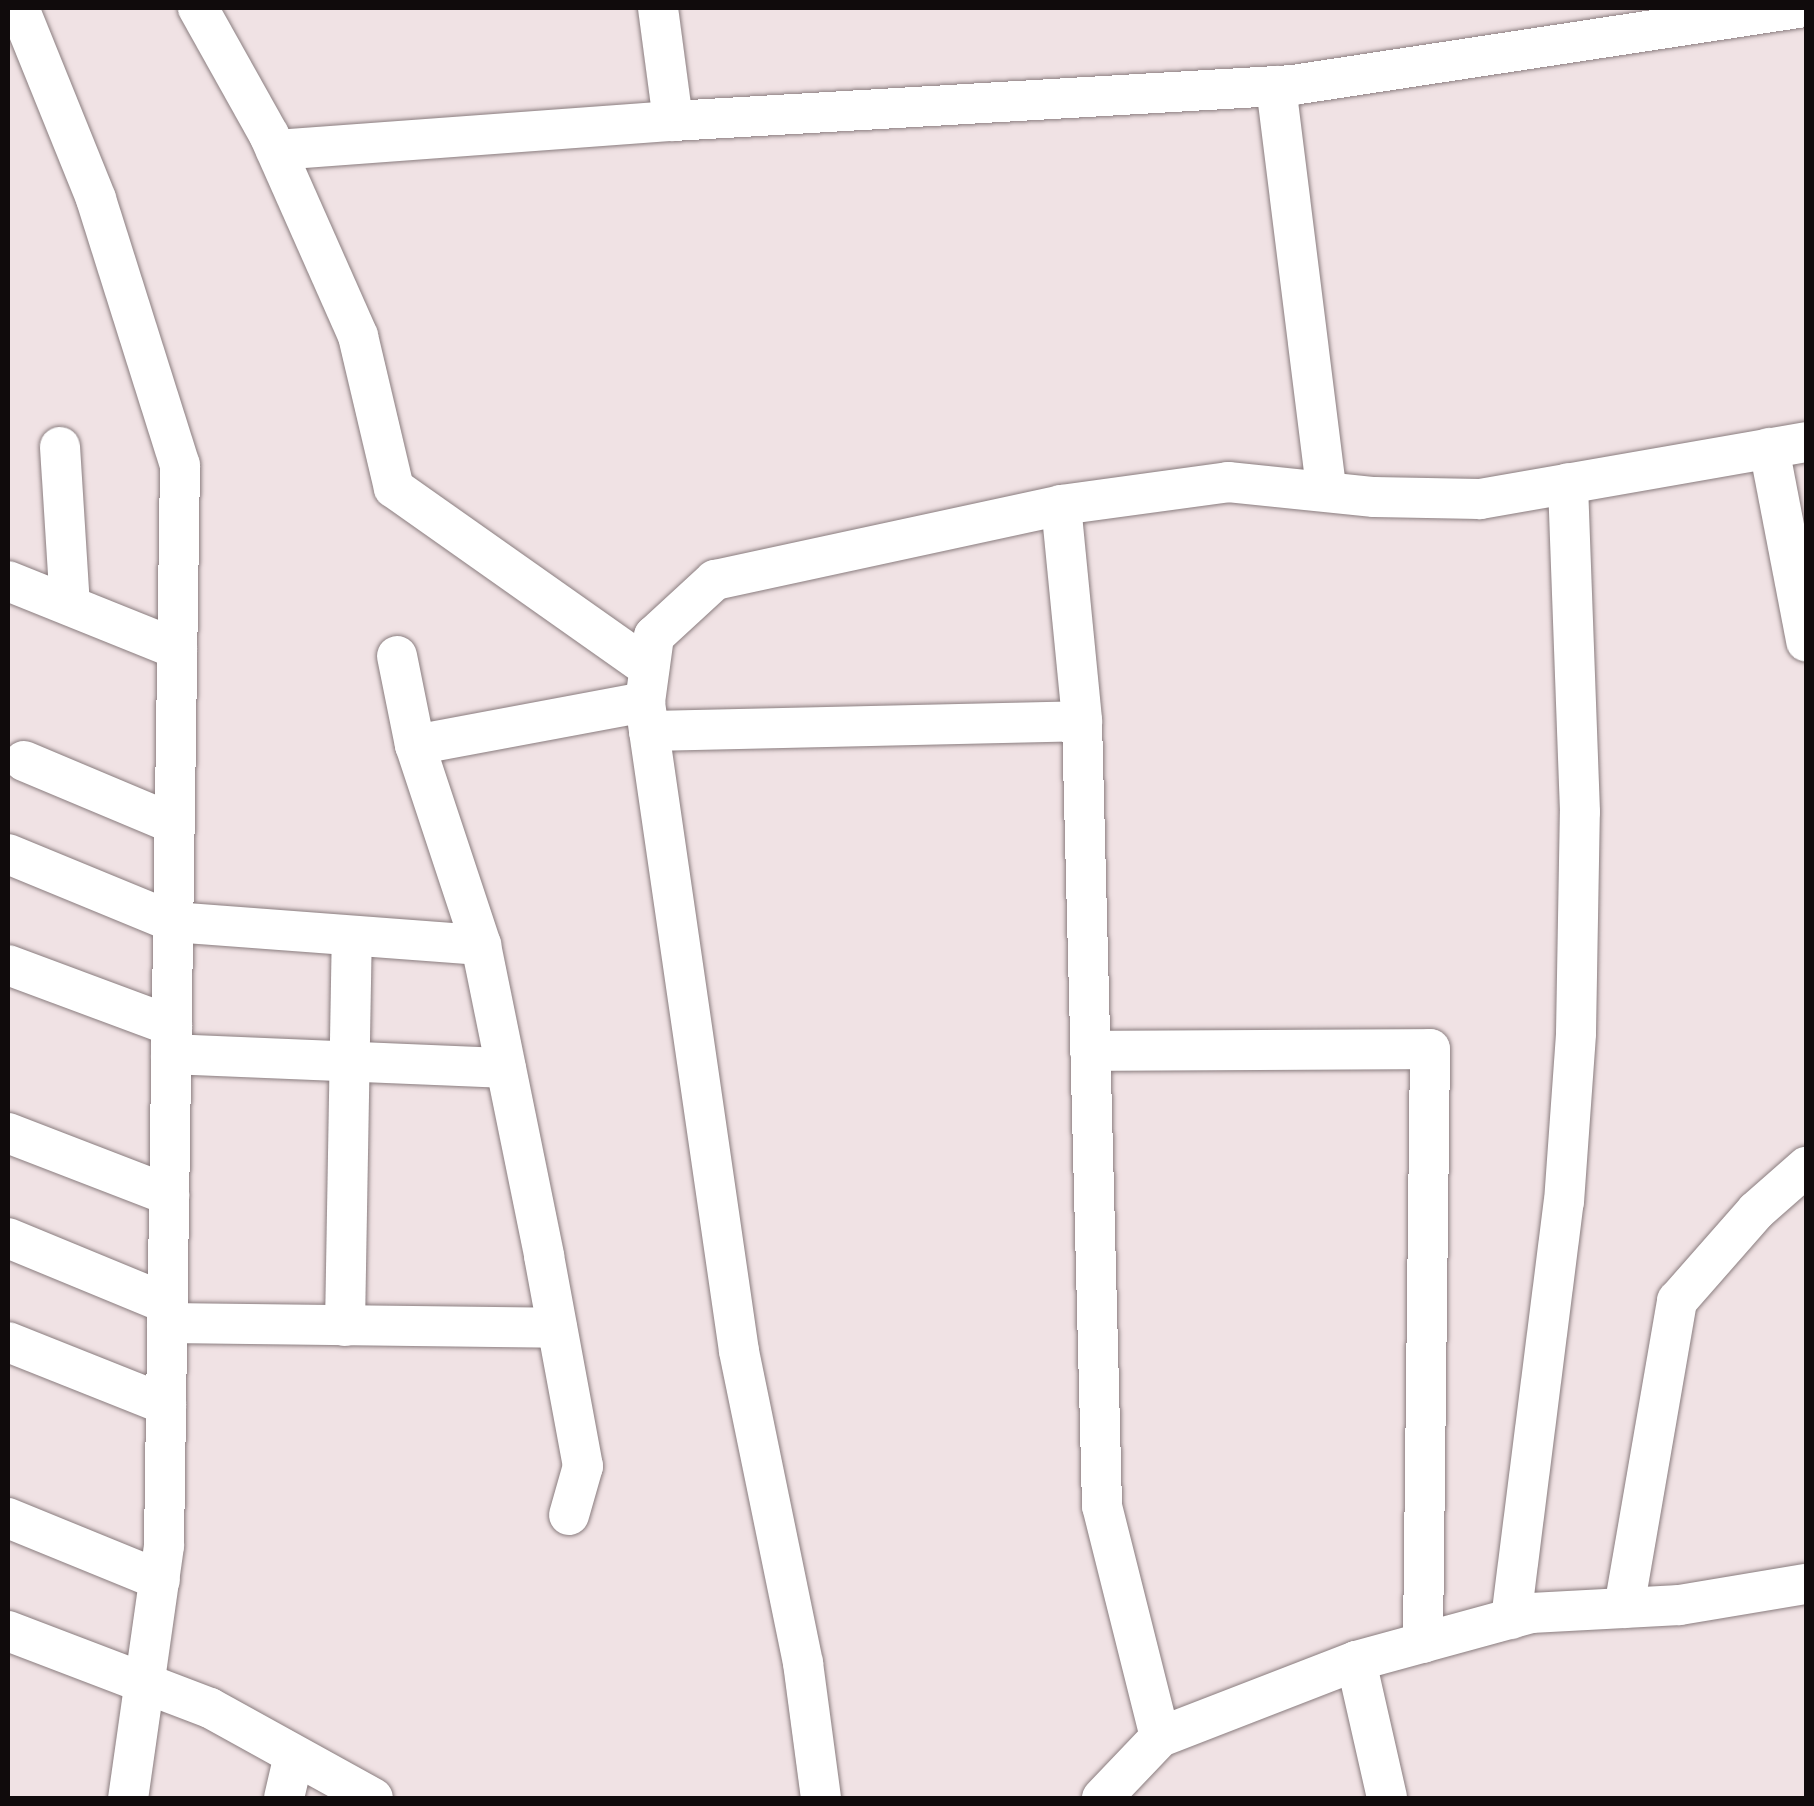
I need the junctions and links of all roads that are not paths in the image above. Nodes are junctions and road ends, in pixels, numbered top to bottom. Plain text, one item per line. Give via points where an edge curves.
1 (19, 8) edge
2 (198, 8) edge
3 (658, 8) edge
4 (1798, 8) edge
5 (1574, 26) edge
6 (22, 59) edge
7 (1276, 86) junction
8 (673, 120) junction
9 (276, 150) junction
10 (1788, 445) edge
11 (60, 447) dead end
12 (1568, 484) junction
13 (1326, 489) junction
14 (1061, 506) junction
15 (8, 581) edge
16 (70, 605) junction
17 (1806, 641) edge
18 (177, 649) junction
19 (398, 656) dead end
20 (648, 700) junction
21 (1082, 722) junction
22 (416, 744) junction
23 (24, 761) dead end
24 (174, 824) junction
25 (8, 854) edge
26 (173, 922) junction
27 (352, 936) junction
28 (481, 946) junction
29 (8, 964) edge
30 (172, 1040) junction
31 (1090, 1051) junction
32 (350, 1062) junction
33 (506, 1068) junction
34 (8, 1133) edge
35 (1806, 1167) edge
36 (169, 1195) junction
37 (8, 1238) edge
38 (167, 1314) junction
39 (345, 1326) junction
40 (557, 1328) junction
41 (8, 1342) edge
42 (166, 1405) junction
43 (569, 1515) dead end
44 (8, 1518) edge
45 (160, 1580) junction
46 (1806, 1584) edge
47 (1624, 1608) junction
48 (1510, 1619) junction
49 (8, 1630) edge
50 (1423, 1643) junction
51 (1356, 1662) junction
52 (146, 1686) junction
53 (1160, 1737) junction
54 (294, 1755) junction
55 (128, 1798) edge
56 (284, 1798) edge
57 (373, 1798) edge
58 (821, 1798) edge
59 (1102, 1798) edge
60 (1387, 1798) edge

1 - 6 street
2 - 9 street
3 - 8 street
4 - 5 street
5 - 7 street
6 - 18 street via 96,199 180,465
7 - 8 street
7 - 13 street
8 - 9 street
9 - 20 street via 358,336 394,488
10 - 12 street
10 - 17 street
11 - 16 street
12 - 13 street via 1480,498 1374,498
12 - 48 street via 1580,812 1576,1033 1564,1202
13 - 14 street via 1228,482
14 - 20 street via 714,580 654,636
14 - 21 street
15 - 16 street
16 - 18 street
18 - 24 street
19 - 22 street
20 - 21 street
20 - 22 street
20 - 58 street via 740,1350 803,1662
21 - 31 street
22 - 28 street
23 - 24 street
24 - 26 street
25 - 26 street
26 - 27 street
26 - 30 street
27 - 28 street
27 - 32 street
28 - 33 street
29 - 30 street
30 - 32 street
30 - 36 street
31 - 50 street via 1430,1049
31 - 53 street via 1102,1506
32 - 33 street
32 - 39 street
33 - 40 street
34 - 36 street
35 - 47 street via 1756,1211 1677,1301
36 - 38 street
37 - 38 street
38 - 39 street
38 - 42 street
39 - 40 street
40 - 43 street via 583,1466
41 - 42 street
42 - 45 street
44 - 45 street
45 - 52 street
46 - 47 street
47 - 48 street
48 - 50 street
49 - 52 street
50 - 51 street
51 - 53 street
51 - 60 street
52 - 54 street via 210,1708
52 - 55 street
53 - 59 street
54 - 56 street
54 - 57 street

